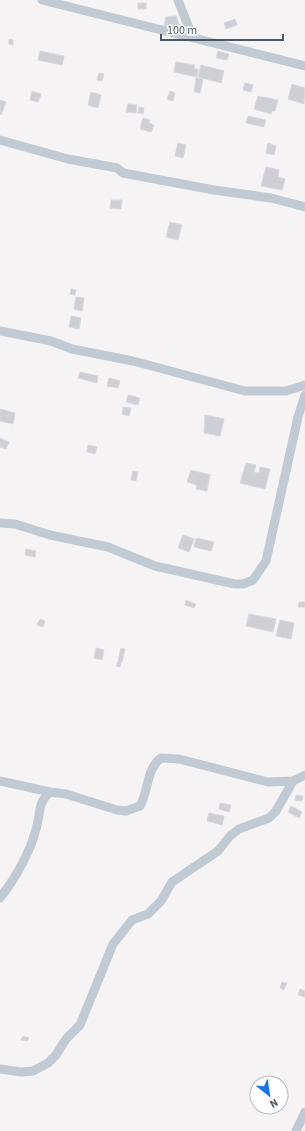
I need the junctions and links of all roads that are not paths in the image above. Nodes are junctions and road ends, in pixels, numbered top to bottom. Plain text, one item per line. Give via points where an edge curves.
1 (42, 0) edge
2 (178, 0) edge
3 (193, 38) junction
4 (305, 66) edge
5 (0, 140) edge
6 (305, 207) edge
7 (0, 331) edge
8 (305, 385) edge
9 (305, 395) edge
10 (0, 523) edge
11 (305, 775) edge
12 (0, 781) edge
13 (293, 781) junction
14 (50, 792) junction
15 (0, 898) edge
16 (0, 1069) edge
17 (305, 1112) edge
18 (296, 1131) edge

1 - 3 street
2 - 3 street
3 - 4 street
5 - 6 street via 68,159 117,168 123,173 271,198
7 - 8 street via 133,361 245,391 286,391
9 - 10 street via 266,561 260,572 249,582 234,584 155,566 108,547 15,524
11 - 13 street
12 - 14 street
13 - 14 street via 268,782 168,757 161,758 152,767 144,798 140,806 133,810 117,810 66,794
13 - 16 street via 276,811 269,818 239,829 213,855 178,876 161,901 148,914 132,920 112,944 80,1025 48,1063 33,1071
14 - 15 street via 42,799 36,829 28,851
17 - 18 street

